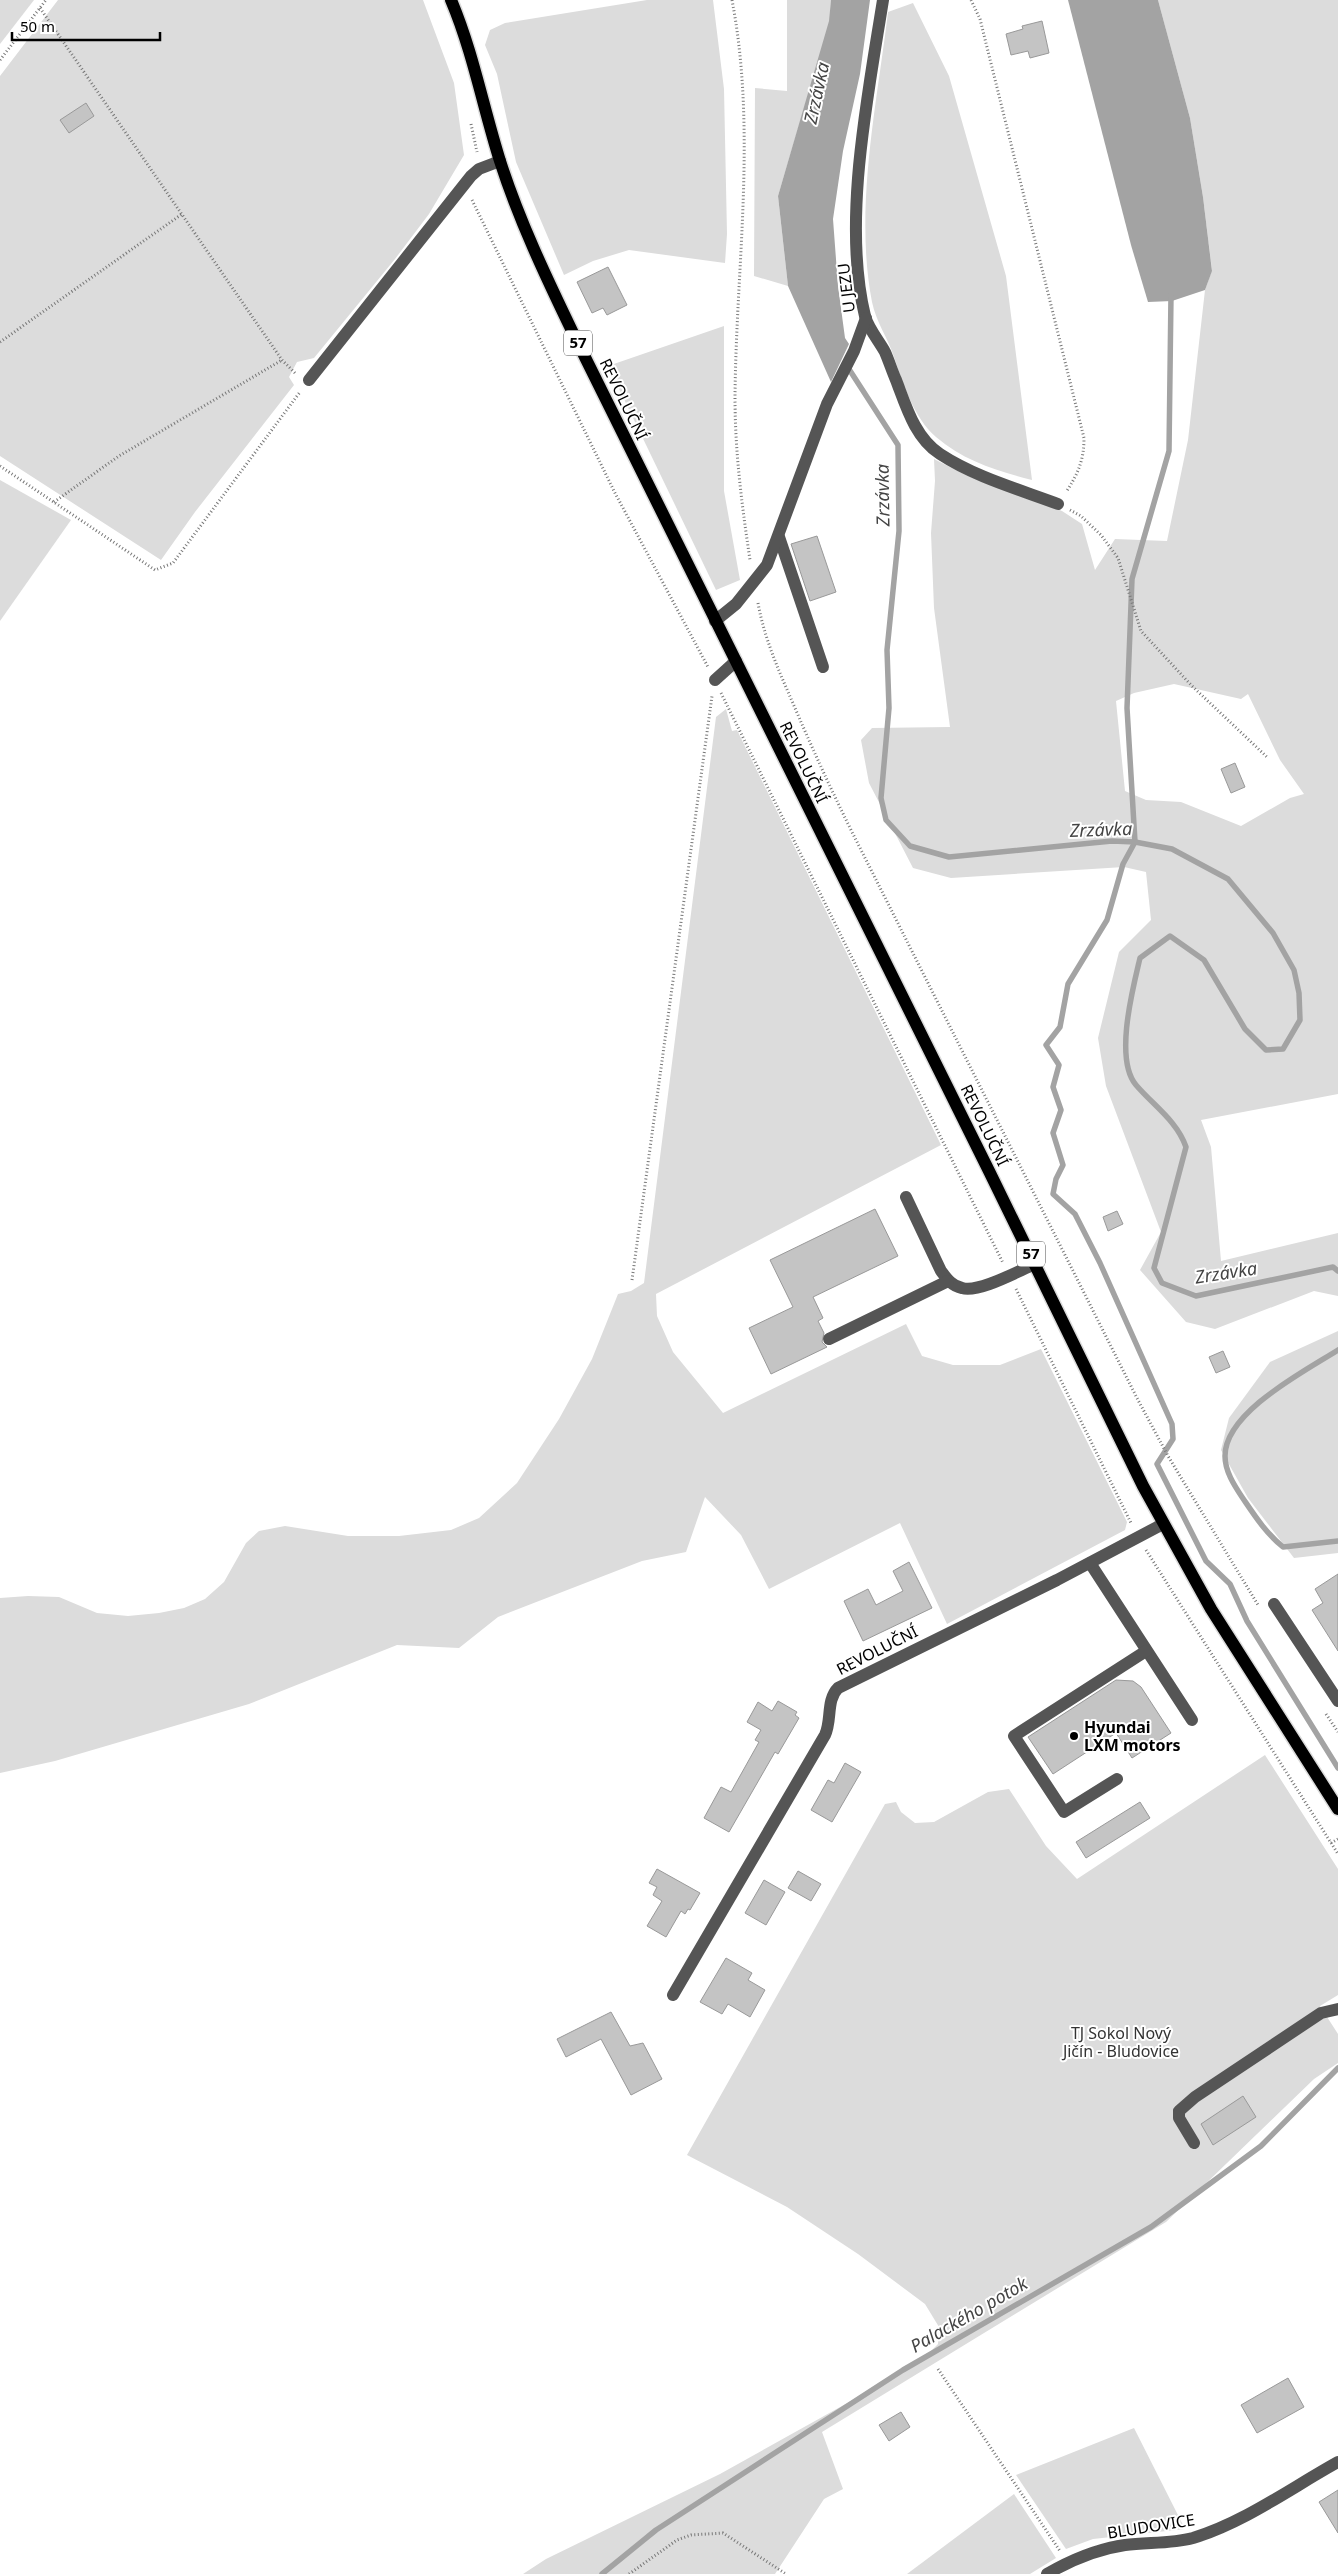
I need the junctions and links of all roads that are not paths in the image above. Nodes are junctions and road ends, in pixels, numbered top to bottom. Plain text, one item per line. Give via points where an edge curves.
1 (451, 0) edge
2 (883, 0) edge
3 (500, 161) junction
4 (866, 318) junction
5 (309, 380) road end
6 (1058, 504) road end
7 (779, 537) junction
8 (716, 621) junction
9 (738, 666) junction
10 (823, 667) dead end
11 (714, 680) road end
12 (906, 1197) dead end
13 (1035, 1264) junction
14 (948, 1281) junction
15 (830, 1339) dead end
16 (1163, 1524) junction
17 (1090, 1563) junction
18 (1274, 1604) dead end
19 (1146, 1651) junction
20 (1338, 1701) edge
21 (1192, 1720) dead end
22 (1117, 1779) dead end
23 (1338, 1810) edge
24 (674, 1995) dead end
25 (1338, 2009) edge
26 (1194, 2143) dead end
27 (1338, 2462) edge
28 (1047, 2574) edge

1 - 3 main road, REVOLUČNÍ / 57 via 463,28
2 - 4 street, U JEZU via 858,174 857,233
3 - 5 street via 479,169 464,184
3 - 8 main road, REVOLUČNÍ / 57 via 546,277
4 - 6 street, U JEZU via 885,353 914,426 939,454 982,476
4 - 7 street via 854,351 827,404
7 - 8 street via 767,565 754,584
7 - 10 street
8 - 9 main road, REVOLUČNÍ / 57
9 - 11 street
9 - 13 main road, REVOLUČNÍ / 57
12 - 14 street
13 - 14 street via 972,1288 964,1289
13 - 16 main road, REVOLUČNÍ / 57
14 - 15 street
16 - 17 street, REVOLUČNÍ
16 - 23 main road, REVOLUČNÍ / 57 via 1238,1654
17 - 19 street
17 - 24 street, REVOLUČNÍ via 852,1680 834,1692 827,1731
18 - 20 street
19 - 21 street
19 - 22 street via 1014,1736 1064,1812
25 - 26 street via 1320,2013 1179,2111 1179,2118
27 - 28 street, BLUDOVICE via 1213,2531 1181,2540 1112,2548 1067,2562

